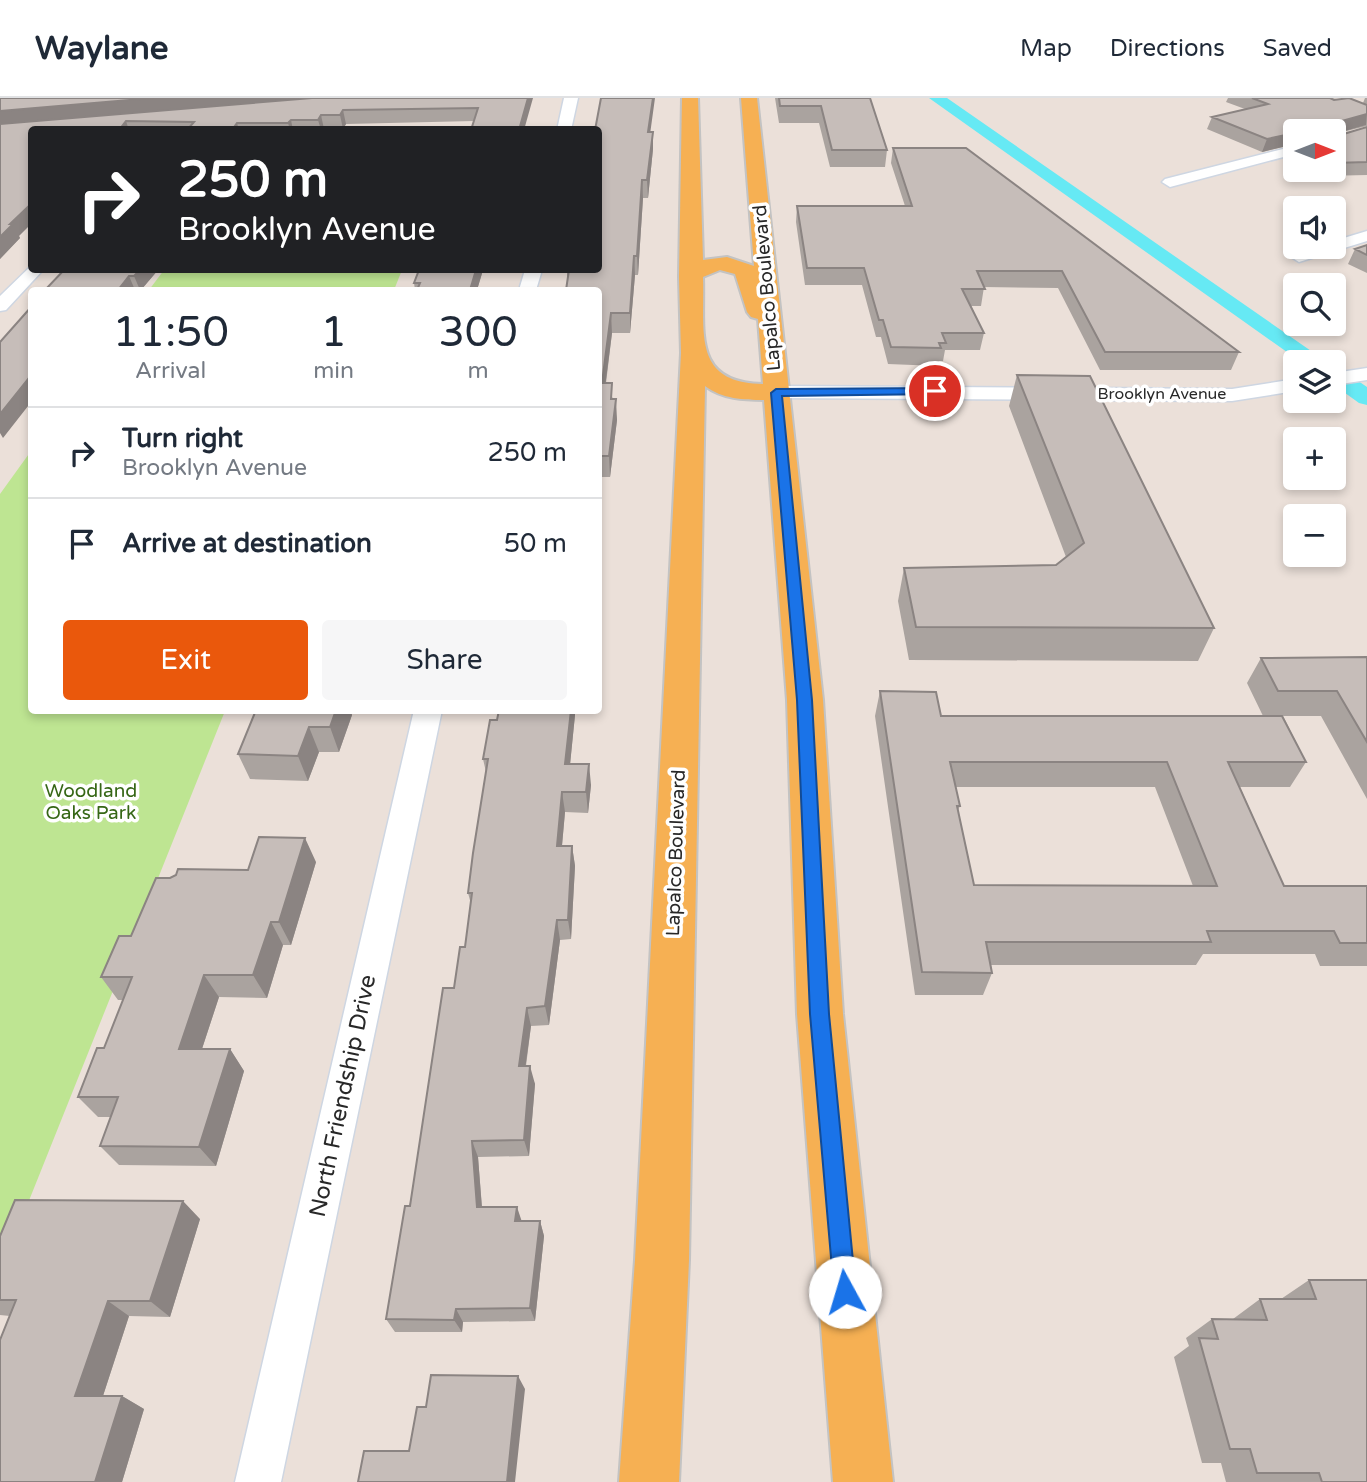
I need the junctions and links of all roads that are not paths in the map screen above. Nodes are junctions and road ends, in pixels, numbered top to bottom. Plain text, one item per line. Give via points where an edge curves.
1 (571, 98) edge
2 (690, 98) edge
3 (749, 98) edge
4 (565, 126) edge
5 (735, 135) dead end
6 (1283, 153) edge
7 (756, 167) junction
8 (1170, 181) dead end
9 (691, 230) junction
10 (1367, 236) edge
11 (764, 243) junction
12 (1346, 243) edge
13 (31, 273) edge
14 (690, 277) junction
15 (0, 306) edge
16 (774, 346) junction
17 (693, 353) junction
18 (1364, 374) edge
19 (1346, 377) edge
20 (1283, 388) edge
21 (776, 393) junction
22 (428, 714) edge
23 (258, 1482) edge
24 (649, 1482) edge
25 (863, 1482) edge

1 - 4 street
2 - 9 main road, Lapalco Boulevard via 700,134
3 - 7 main road, Lapalco Boulevard
5 - 7 main road
6 - 8 street
7 - 11 main road, Lapalco Boulevard
9 - 11 main road via 698,239 717,245
9 - 14 main road, Lapalco Boulevard
10 - 12 street
11 - 16 main road, Lapalco Boulevard
13 - 15 street
14 - 16 main road via 713,263 745,270 761,322
14 - 17 main road, Lapalco Boulevard
16 - 21 main road, Lapalco Boulevard
17 - 21 main road via 705,375 718,385 737,392
17 - 24 main road, Lapalco Boulevard via 662,1260
18 - 19 street
20 - 21 street, Brooklyn Avenue via 1232,395
21 - 25 main road, Lapalco Boulevard via 805,700 827,1103
22 - 23 street, North Friendship Drive

